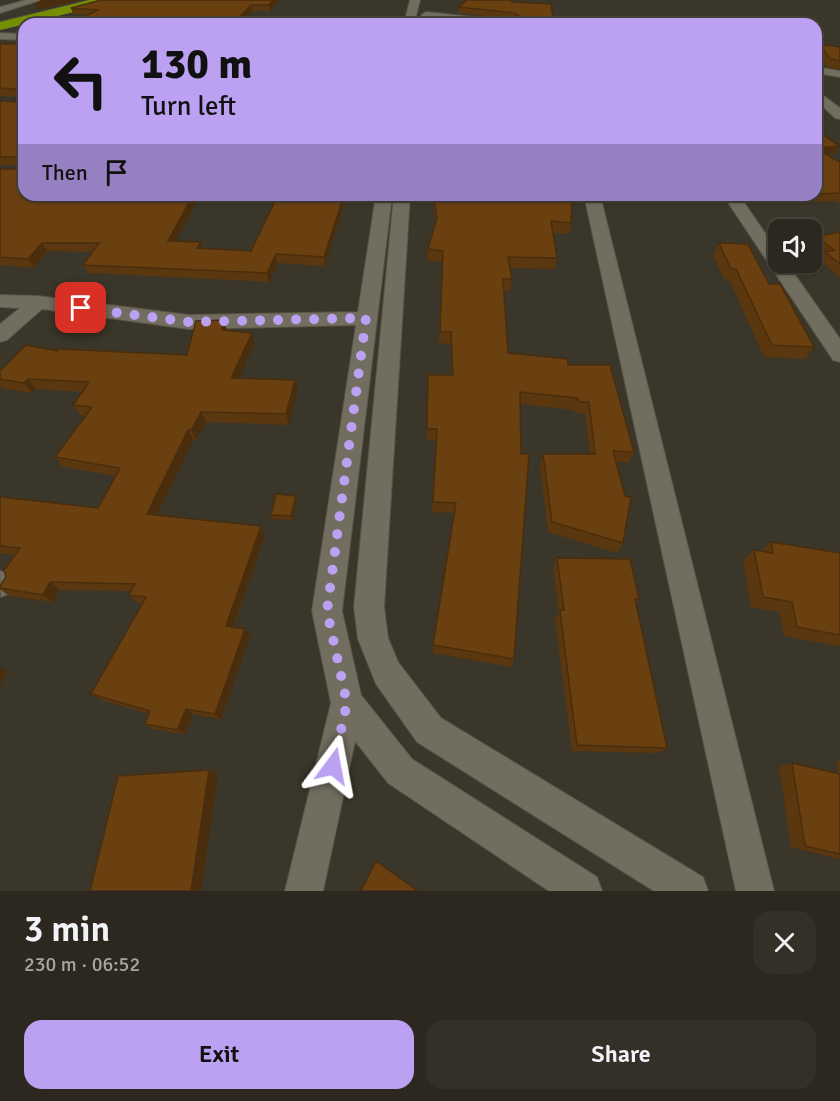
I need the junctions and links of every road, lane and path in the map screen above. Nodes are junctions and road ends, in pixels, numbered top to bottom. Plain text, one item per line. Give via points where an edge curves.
1 (36, 0) edge
2 (81, 0) edge
3 (106, 0) edge
4 (415, 0) edge
5 (0, 10) edge
6 (425, 15) edge
7 (33, 18) edge
8 (410, 18) edge
9 (454, 18) edge
10 (0, 19) edge
11 (18, 22) edge
12 (0, 26) edge
13 (0, 36) edge
14 (18, 37) edge
15 (0, 41) edge
16 (18, 41) edge
17 (822, 71) edge
18 (840, 74) edge
19 (822, 99) edge
20 (840, 115) edge
21 (383, 201) edge
22 (402, 201) edge
23 (593, 201) edge
24 (735, 201) edge
25 (0, 301) edge
26 (38, 302) junction
27 (366, 318) junction
28 (0, 335) edge
29 (840, 355) edge
30 (347, 703) junction
31 (304, 891) edge
32 (583, 891) edge
33 (688, 891) edge
34 (755, 891) edge

1 - 5 street
2 - 10 highway
3 - 7 highway
4 - 8 street
6 - 9 street
11 - 12 highway
13 - 14 street
15 - 16 street
17 - 18 street
19 - 20 street
21 - 27 street
22 - 33 street via 369,607 373,639 387,673 429,730
23 - 34 street
24 - 29 street
25 - 26 street
26 - 27 street via 189,322
26 - 28 street
27 - 30 street via 327,611
30 - 31 street
30 - 32 street via 400,771

